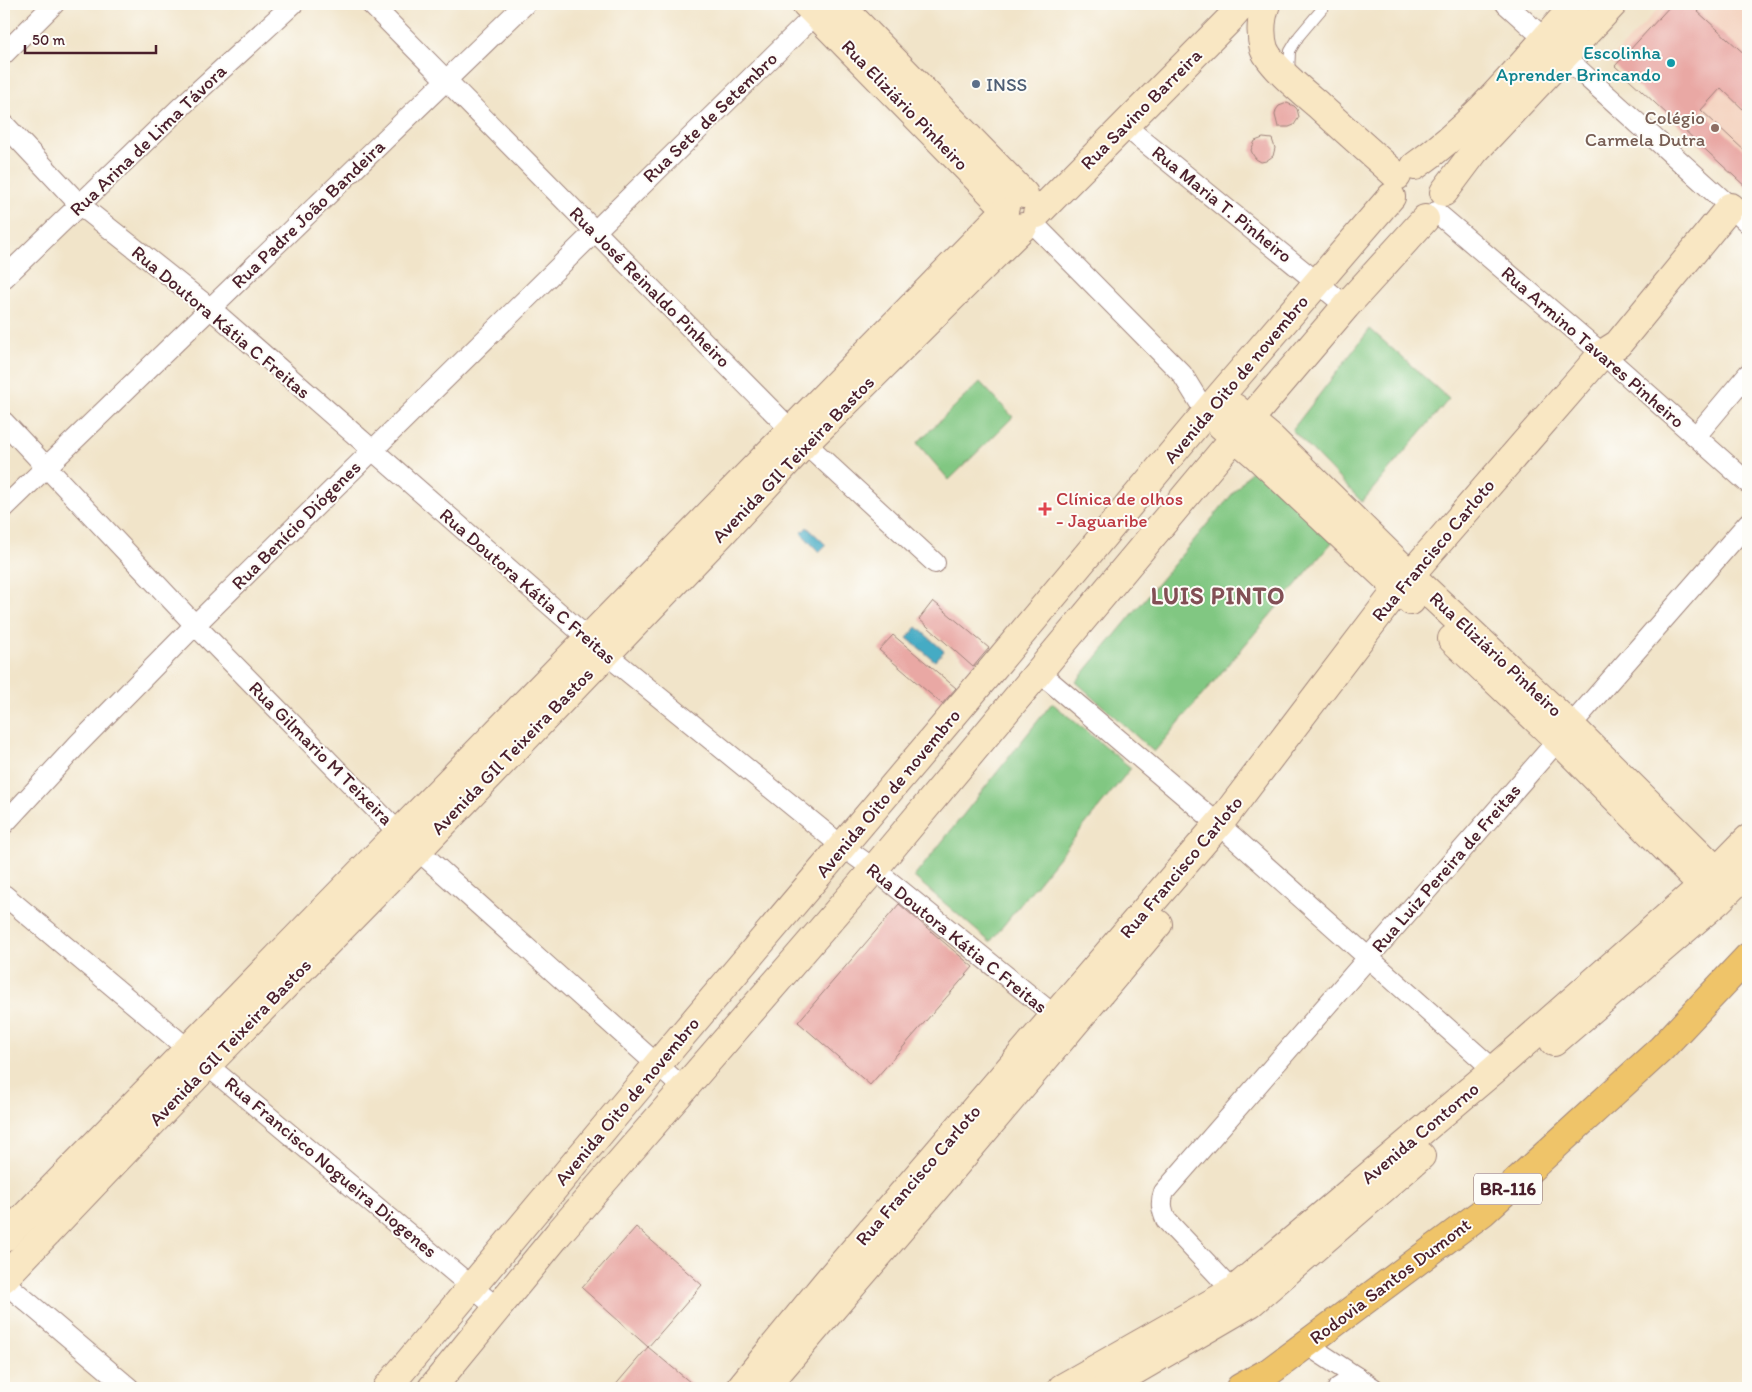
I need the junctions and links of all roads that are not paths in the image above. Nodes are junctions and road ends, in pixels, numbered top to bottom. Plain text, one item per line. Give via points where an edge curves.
1 (54, 4) edge
2 (293, 4) edge
3 (371, 4) edge
4 (525, 4) edge
5 (1326, 4) edge
6 (1506, 4) edge
7 (1576, 4) edge
8 (1613, 4) edge
9 (822, 6) edge
10 (1251, 7) edge
11 (1554, 48) junction
12 (4, 54) edge
13 (1289, 79) junction
14 (446, 81) junction
15 (4, 124) edge
16 (1125, 126) junction
17 (1401, 180) junction
18 (80, 205) junction
19 (1435, 207) junction
20 (1022, 211) junction
21 (1739, 215) edge
22 (594, 231) junction
23 (4, 278) edge
24 (1318, 283) junction
25 (1346, 306) junction
26 (210, 308) junction
27 (1611, 354) junction
28 (1748, 374) edge
29 (1213, 405) junction
30 (4, 422) edge
31 (1243, 428) junction
32 (798, 436) junction
33 (1696, 436) junction
34 (372, 450) junction
35 (47, 467) junction
36 (1748, 483) edge
37 (4, 508) edge
38 (1748, 523) edge
39 (935, 564) dead end
40 (1411, 588) junction
41 (195, 625) junction
42 (598, 646) junction
43 (1039, 672) junction
44 (988, 674) junction
45 (1018, 697) junction
46 (1564, 733) junction
47 (4, 824) edge
48 (1226, 830) junction
49 (1748, 839) edge
50 (409, 842) junction
51 (843, 847) junction
52 (874, 869) junction
53 (1724, 883) edge
54 (4, 895) edge
55 (1748, 957) edge
56 (1368, 958) junction
57 (728, 981) junction
58 (757, 1004) junction
59 (1062, 1022) junction
60 (199, 1056) junction
61 (657, 1065) junction
62 (1494, 1070) junction
63 (683, 1088) junction
64 (533, 1213) junction
65 (558, 1234) junction
66 (4, 1238) edge
67 (4, 1280) edge
68 (474, 1286) junction
69 (1242, 1297) junction
70 (497, 1308) junction
71 (1306, 1344) junction
72 (778, 1356) junction
73 (1356, 1377) junction
74 (129, 1388) edge
75 (387, 1388) edge
76 (432, 1388) edge
77 (740, 1388) edge
78 (764, 1388) edge
79 (1062, 1388) edge
80 (1105, 1388) edge
81 (1240, 1388) edge
82 (1338, 1388) edge
83 (1373, 1388) edge

1 - 12 street
2 - 18 street, Rua Arina de Lima Távora
3 - 14 street, Rua José Reinaldo Pinheiro
4 - 14 street, Rua Padre João Bandeira
5 - 13 lane via 1290,51
6 - 11 street
7 - 11 street, Avenida Oito de novembro
8 - 11 street, Avenida Oito de novembro
9 - 20 street, Rua Eliziário Pinheiro
9 - 22 street, Rua Sete de Setembro
10 - 13 street via 1262,23 1265,50
10 - 16 street, Rua Savino Barreira
10 - 20 street, Rua Savino Barreira via 1048,183
11 - 17 street, Avenida Oito de novembro via 1494,95 1455,135
11 - 19 street, Avenida Oito de novembro
11 - 21 street
13 - 17 street
14 - 22 street, Rua José Reinaldo Pinheiro
14 - 26 street, Rua Padre João Bandeira
15 - 18 street, Rua Doutora Kátia C Freitas
16 - 20 street, Rua Savino Barreira
16 - 24 street, Rua Maria T. Pinheiro
17 - 19 street via 1423,167 1431,170 1442,183
17 - 19 street via 1394,206 1399,213 1416,220
17 - 24 street, Avenida Oito de novembro
18 - 23 street, Rua Arina de Lima Távora
18 - 26 street, Rua Doutora Kátia C Freitas
19 - 25 street, Avenida Oito de novembro
19 - 27 street, Rua Armino Tavares Pinheiro
20 - 29 street, Rua Eliziário Pinheiro
20 - 32 street, Avenida GIl Teixeira Bastos
21 - 27 street, Rua Francisco Carloto
22 - 32 street, Rua José Reinaldo Pinheiro
22 - 34 street, Rua Benício Diógenes
24 - 25 street, Rua Maria T. Pinheiro
24 - 29 street, Avenida Oito de novembro
25 - 31 street, Avenida Oito de novembro
26 - 34 street, Rua Doutora Kátia C Freitas
26 - 35 street, Rua Padre João Bandeira
27 - 33 street, Rua Armino Tavares Pinheiro
27 - 40 street, Rua Francisco Carloto
28 - 33 street
29 - 31 street, Rua Eliziário Pinheiro
29 - 44 street, Avenida Oito de novembro
30 - 35 street, Rua Gilmario M Teixeira
31 - 40 street, Rua Eliziário Pinheiro
31 - 43 street, Avenida Oito de novembro
32 - 39 street, Rua José Reinaldo Pinheiro
32 - 42 street, Avenida GIl Teixeira Bastos
33 - 36 street, Rua Armino Tavares Pinheiro
34 - 41 street, Rua Benício Diógenes
34 - 42 street, Rua Doutora Kátia C Freitas
35 - 37 street, Rua Padre João Bandeira
35 - 41 street, Rua Gilmario M Teixeira
38 - 46 street, Rua Luiz Pereira de Freitas
40 - 46 street, Rua Eliziário Pinheiro
40 - 48 street, Rua Francisco Carloto
41 - 47 street, Rua Benício Diógenes
41 - 50 street, Rua Gilmario M Teixeira
42 - 50 street, Avenida GIl Teixeira Bastos
42 - 51 street, Rua Doutora Kátia C Freitas
43 - 45 street, Avenida Oito de novembro
43 - 48 street
44 - 45 street
44 - 51 street, Avenida Oito de novembro
45 - 52 street, Avenida Oito de novembro
46 - 53 street, Rua Eliziário Pinheiro
46 - 56 street, Rua Luiz Pereira de Freitas
48 - 56 street
48 - 59 street, Rua Francisco Carloto
49 - 53 street, Avenida Contorno
50 - 60 street, Avenida GIl Teixeira Bastos
50 - 61 street, Rua Gilmario M Teixeira
51 - 52 street, Rua Doutora Kátia C Freitas
51 - 57 street, Avenida Oito de novembro
52 - 58 street, Avenida Oito de novembro
52 - 59 street, Rua Doutora Kátia C Freitas
53 - 62 street, Avenida Contorno
53 - 69 street, Avenida Contorno
54 - 60 street, Rua Francisco Nogueira Diogenes
55 - 71 highway, Rodovia Santos Dumont / BR-116 via 1661,1049 1483,1212
56 - 62 street
56 - 69 street, Rua Luiz Pereira de Freitas via 1164,1192 1161,1201 1166,1220
57 - 58 street
57 - 61 street, Avenida Oito de novembro
58 - 63 street, Avenida Oito de novembro
59 - 72 street, Rua Francisco Carloto
60 - 66 street, Avenida GIl Teixeira Bastos
60 - 67 street, Avenida GIl Teixeira Bastos
60 - 68 street, Rua Francisco Nogueira Diogenes
61 - 63 street, Rua Gilmario M Teixeira
61 - 64 street, Avenida Oito de novembro
62 - 69 street, Avenida Contorno
63 - 65 street, Avenida Oito de novembro
64 - 65 street
64 - 68 street, Avenida Oito de novembro
65 - 70 street, Avenida Oito de novembro
67 - 74 street
68 - 70 street, Rua Francisco Nogueira Diogenes
68 - 75 street, Avenida Oito de novembro
69 - 79 street, Avenida Contorno
69 - 80 street, Avenida Contorno
70 - 76 street, Avenida Oito de novembro
71 - 73 street
71 - 81 highway, Rodovia Santos Dumont / BR-116 via 1269,1372
72 - 77 street, Rua Francisco Carloto
72 - 78 street, Rua Francisco Carloto
73 - 82 street
73 - 83 street

